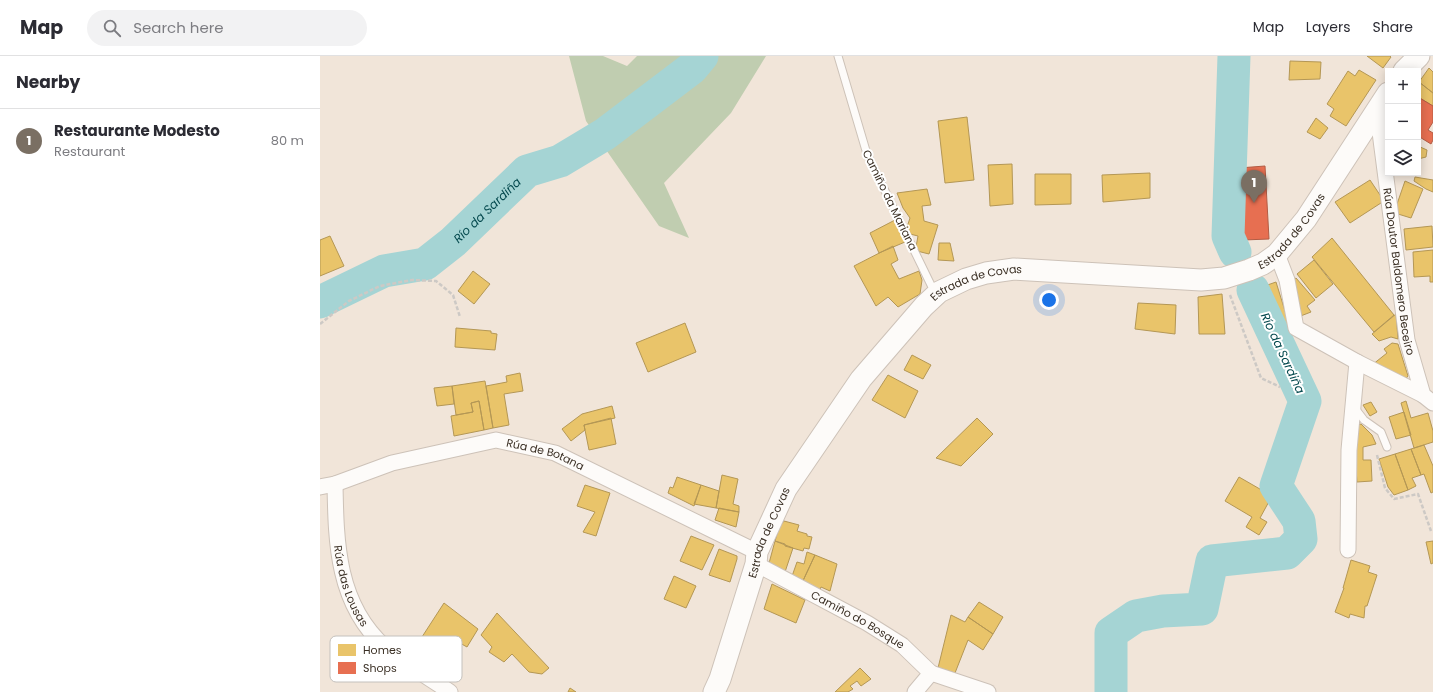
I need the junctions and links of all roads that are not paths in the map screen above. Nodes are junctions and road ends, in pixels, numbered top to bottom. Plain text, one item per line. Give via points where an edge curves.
1 (838, 56) edge
2 (1419, 56) edge
3 (1407, 68) edge
4 (1383, 101) edge
5 (1276, 254) junction
6 (939, 292) junction
7 (1356, 362) junction
8 (1428, 399) edge
9 (1353, 406) junction
10 (1387, 447) road end
11 (335, 484) junction
12 (320, 487) edge
13 (1348, 550) dead end
14 (757, 558) junction
15 (375, 636) edge
16 (931, 673) junction
17 (436, 682) edge
18 (450, 692) edge
19 (714, 692) edge
20 (915, 692) edge
21 (988, 692) edge

1 - 6 lane, Camiño da Mariana via 867,154 931,285
2 - 3 main road
4 - 5 main road, Estrada de Covas via 1306,219
4 - 8 street, Rúa Doutor Baldomero Beceiro via 1407,340
5 - 6 main road, Estrada de Covas via 1264,264 1224,278 1172,280 1014,270 972,277
5 - 7 street via 1287,280 1296,328
6 - 14 main road, Estrada de Covas via 860,379 786,488
7 - 8 street
7 - 9 street
9 - 10 lane via 1364,420 1381,432
9 - 13 street via 1349,450
11 - 12 street, Rúa de Botana
11 - 14 street, Rúa de Botana via 392,463 496,440 555,453
11 - 15 street, Rúa das Lousas via 336,534 344,583 360,619
14 - 16 street, Camiño do Bosque via 902,645
14 - 19 main road, Estrada de Covas
16 - 20 street
16 - 21 street
17 - 18 street, Rúa das Lousas

